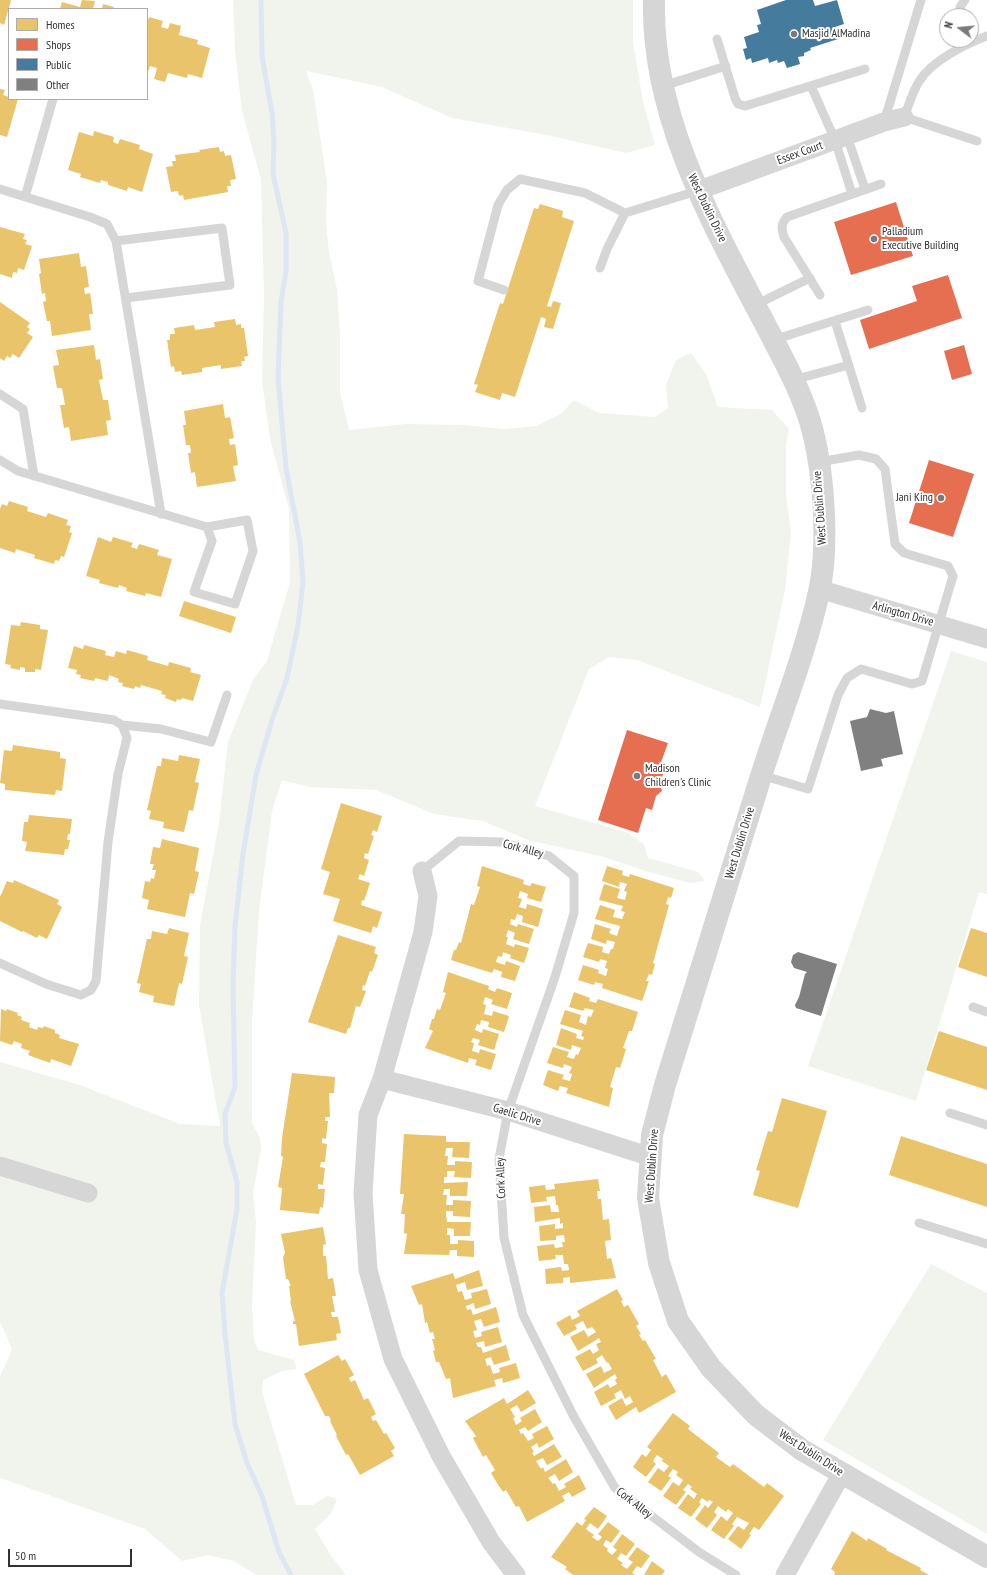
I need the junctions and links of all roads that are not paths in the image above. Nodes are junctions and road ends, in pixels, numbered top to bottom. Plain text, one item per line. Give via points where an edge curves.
1 (654, 0) edge
2 (921, 0) edge
3 (718, 38) dead end
4 (959, 48) edge
5 (726, 66) junction
6 (866, 69) dead end
7 (663, 86) junction
8 (811, 86) junction
9 (53, 100) edge
10 (904, 116) junction
11 (884, 122) junction
12 (841, 138) junction
13 (977, 141) dead end
14 (881, 184) dead end
15 (0, 189) edge
16 (865, 189) junction
17 (697, 191) junction
18 (852, 194) junction
19 (25, 197) junction
20 (626, 213) junction
21 (116, 241) junction
22 (600, 268) dead end
23 (810, 278) junction
24 (504, 290) dead end
25 (820, 295) dead end
26 (126, 298) junction
27 (755, 305) junction
28 (868, 310) dead end
29 (835, 321) junction
30 (773, 340) junction
31 (849, 365) junction
32 (793, 380) junction
33 (0, 394) edge
34 (862, 408) dead end
35 (0, 460) edge
36 (817, 462) junction
37 (34, 476) junction
38 (161, 514) junction
39 (207, 527) junction
40 (820, 589) junction
41 (939, 624) junction
42 (987, 639) edge
43 (227, 695) dead end
44 (0, 704) edge
45 (122, 725) junction
46 (761, 775) junction
47 (422, 872) joint
48 (0, 963) edge
49 (973, 1007) dead end
50 (987, 1012) edge
51 (382, 1079) junction
52 (508, 1111) junction
53 (950, 1113) dead end
54 (987, 1125) edge
55 (650, 1156) junction
56 (0, 1166) edge
57 (88, 1193) dead end
58 (919, 1222) dead end
59 (987, 1244) edge
60 (842, 1473) junction
61 (987, 1557) edge
62 (516, 1575) edge
63 (736, 1575) edge
64 (785, 1575) edge

1 - 7 street, West Dublin Drive via 654,29
2 - 11 lane
3 - 5 lane
4 - 10 lane via 920,79
5 - 7 lane
5 - 8 lane via 735,98 738,104 745,106
6 - 8 lane
7 - 17 street, West Dublin Drive
8 - 12 lane
9 - 19 lane
10 - 11 street, Essex Court
10 - 13 lane
11 - 12 street, Essex Court
12 - 16 lane
12 - 17 street, Essex Court
12 - 18 lane
14 - 16 lane
15 - 19 lane
16 - 18 lane
17 - 20 lane
17 - 27 street, West Dublin Drive
18 - 23 lane via 787,217 782,223 784,237
19 - 21 lane via 107,224
20 - 22 lane
20 - 24 lane via 585,193 520,179 507,190 498,205 478,281
21 - 26 lane
21 - 26 lane via 222,228 230,285
23 - 25 lane
23 - 27 lane
26 - 38 lane
27 - 30 street, West Dublin Drive
28 - 29 lane
29 - 30 lane
29 - 31 lane
30 - 32 street, West Dublin Drive
31 - 32 lane
31 - 34 lane
32 - 36 street, West Dublin Drive via 813,431
33 - 37 lane via 23,409
35 - 37 lane via 18,471
36 - 40 street, West Dublin Drive via 825,535
36 - 41 lane via 859,455 876,458 885,469 895,544 904,553 948,566 953,576
37 - 38 lane
38 - 39 lane
39 - 39 lane via 212,541 194,592 235,604 253,551 247,520
40 - 41 street, Arlington Drive
40 - 46 street, West Dublin Drive
41 - 42 street, Arlington Drive
41 - 46 lane via 922,681 912,684 861,669 847,678 838,695 808,789
43 - 45 lane via 211,742 161,729
44 - 45 lane via 114,720
45 - 48 lane via 127,738 118,774 108,842 96,981 91,990 81,995 46,984
46 - 55 street, West Dublin Drive via 665,1085 652,1135
47 - 51 street via 428,896 423,932
47 - 52 lane, Cork Alley via 460,841 501,842 549,856 574,876 574,913 556,977
49 - 50 lane
51 - 52 street, Gaelic Drive
51 - 62 street via 368,1115 363,1193 368,1270 393,1359 441,1456 491,1542
52 - 55 street, Gaelic Drive
52 - 63 lane, Cork Alley via 499,1159 504,1238 523,1315 574,1417 615,1488 699,1552
53 - 54 lane
55 - 60 street, West Dublin Drive via 648,1198 656,1249 678,1321 710,1368 756,1415 802,1450
56 - 57 street
58 - 59 lane
60 - 61 street, West Dublin Drive
60 - 64 street

